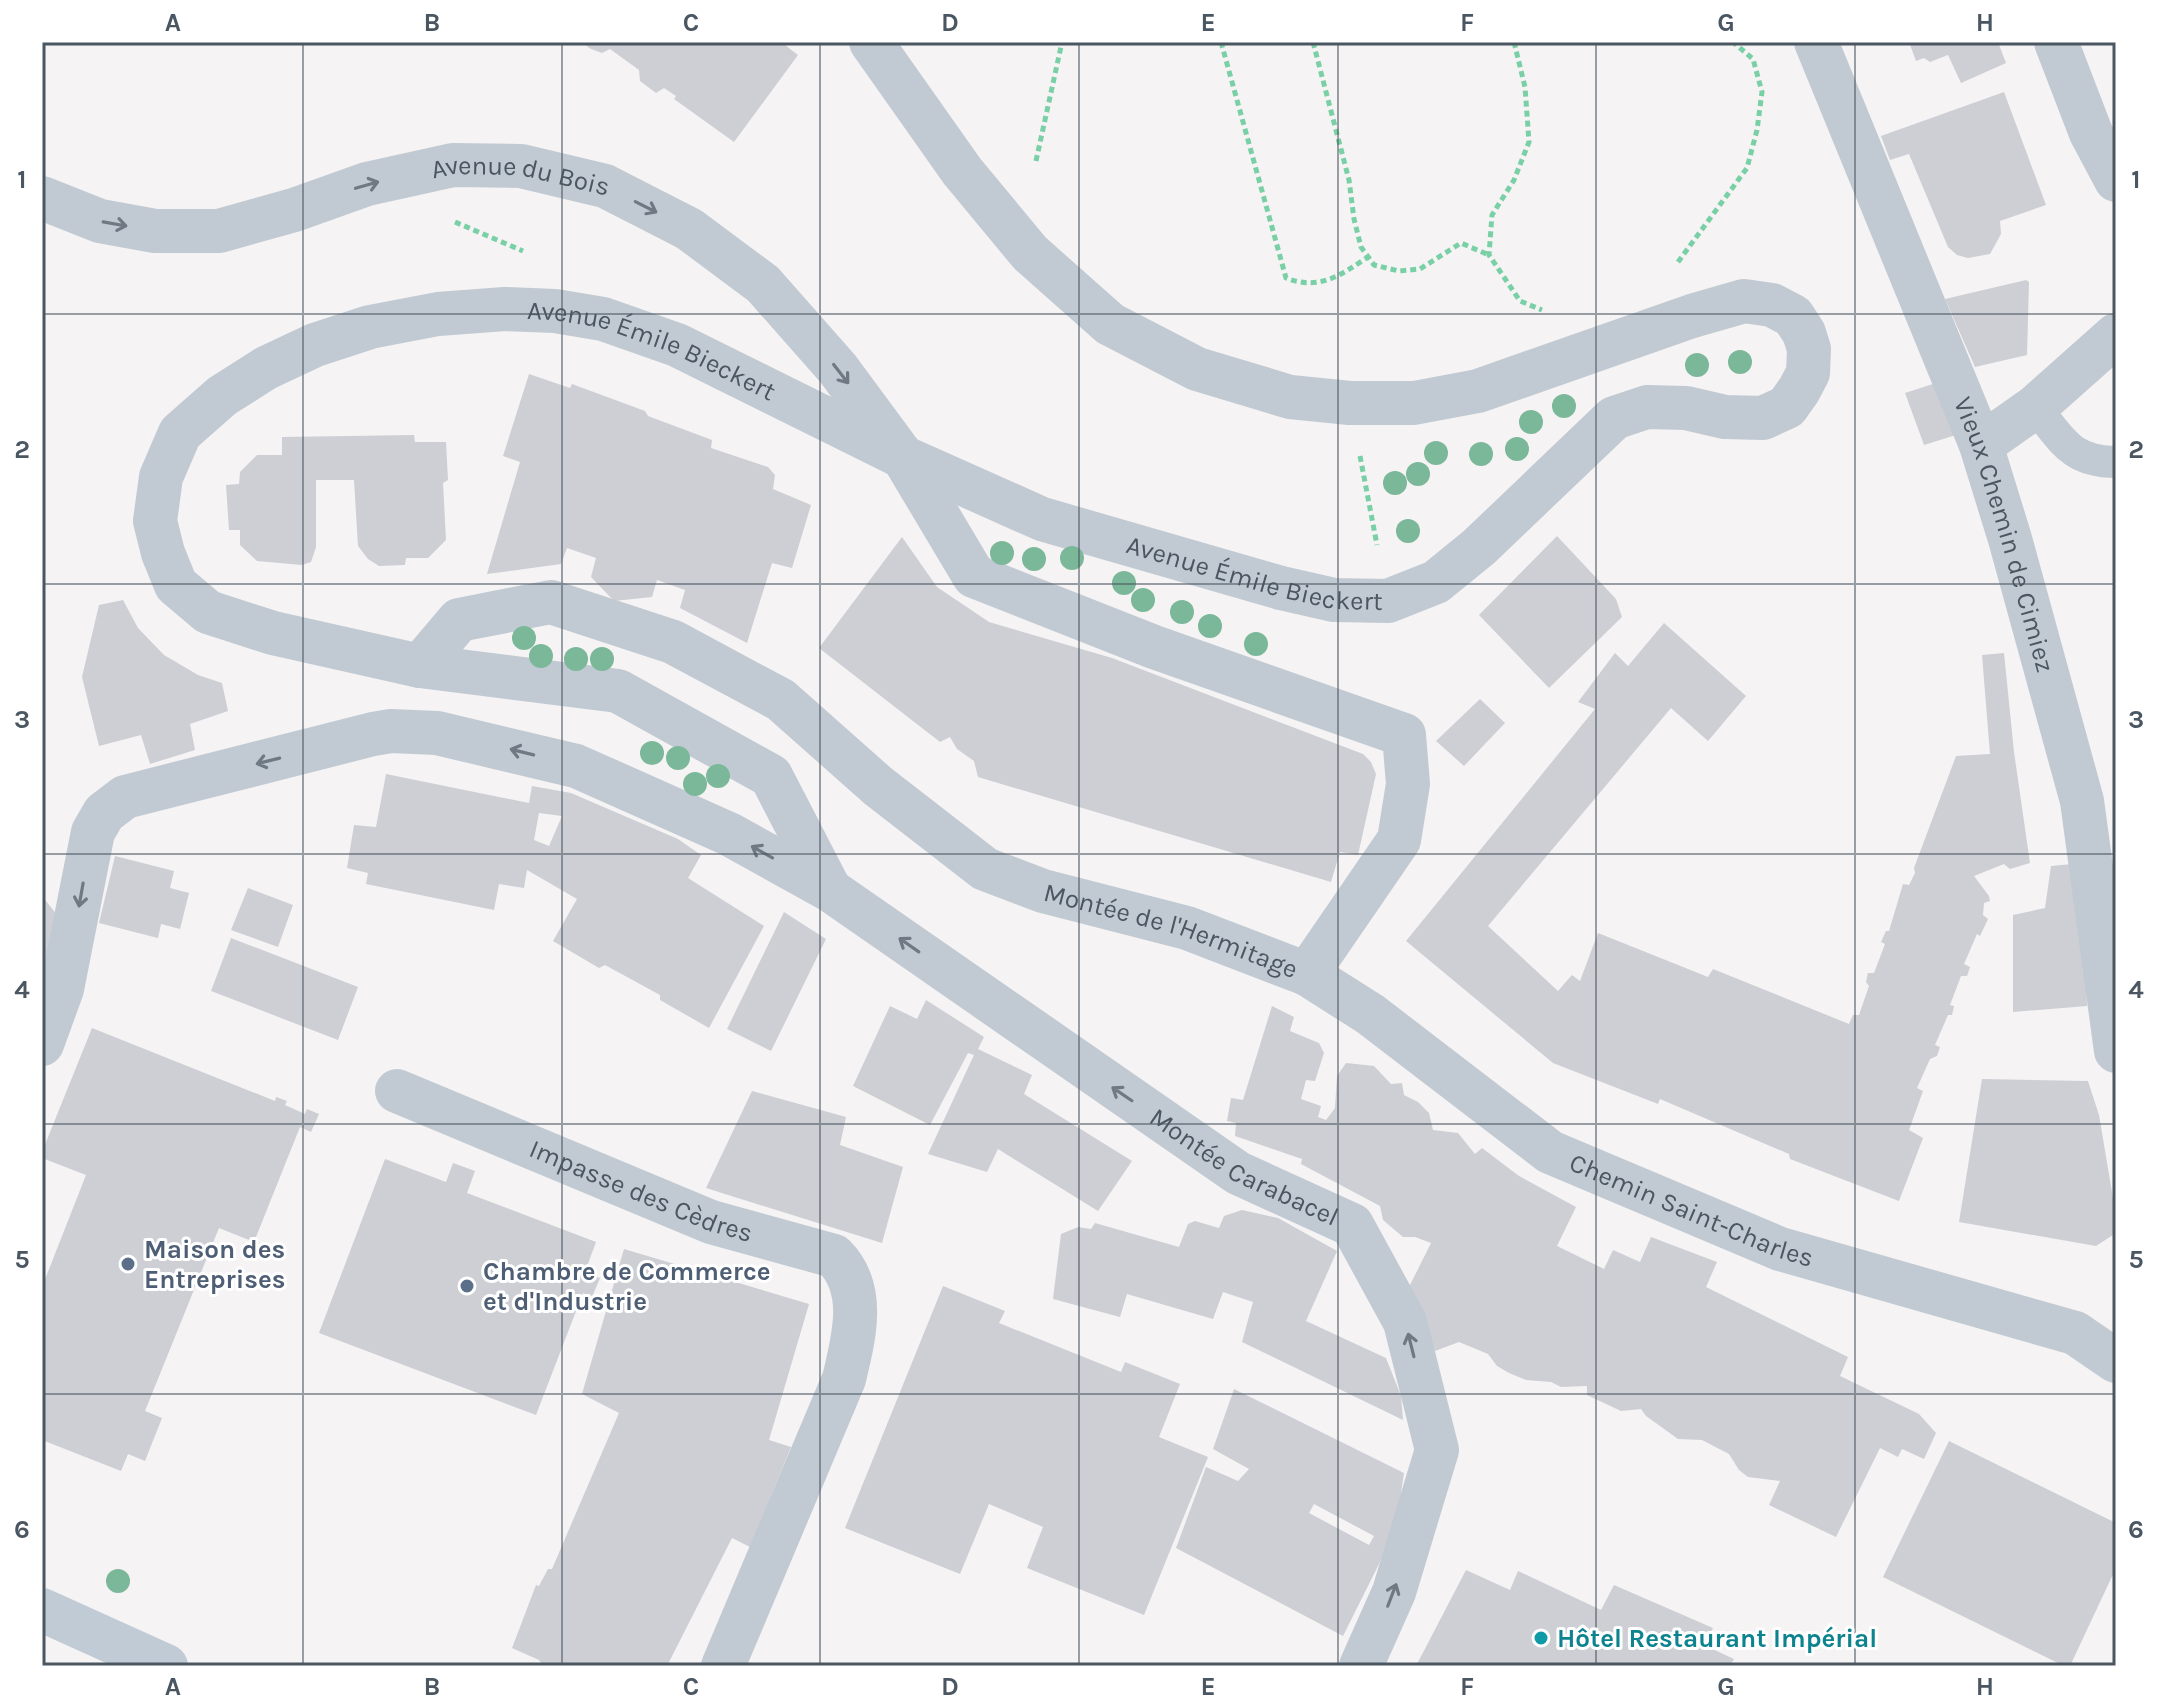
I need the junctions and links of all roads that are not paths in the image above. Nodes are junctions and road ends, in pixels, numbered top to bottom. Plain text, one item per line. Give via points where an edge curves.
1 (871, 42) edge
2 (1816, 42) edge
3 (2056, 42) edge
4 (2116, 180) edge
5 (42, 198) edge
6 (2116, 335) edge
7 (2035, 407) junction
8 (1981, 445) junction
9 (903, 457) junction
10 (2116, 462) edge
11 (420, 666) junction
12 (830, 890) junction
13 (1307, 974) junction
14 (42, 1044) edge
15 (2116, 1051) edge
16 (397, 1091) dead end
17 (2116, 1361) edge
18 (42, 1610) edge
19 (166, 1666) edge
20 (723, 1666) edge
21 (1361, 1666) edge

1 - 9 street, Avenue Émile Bieckert via 962,171 1030,253 1110,324 1197,369 1290,397 1414,403 1478,391 1744,301 1772,305 1793,316 1809,349 1808,373 1799,390 1787,407 1763,418 1647,407 1614,418 1436,582 1388,601 1334,600 1281,588 1042,519
2 - 8 street, Vieux Chemin de Cimiez
3 - 4 street via 2091,133
5 -> 9 street, Avenue du Bois via 100,221 155,231 219,231 367,184 453,165 521,166 605,186 689,229 763,284 838,369
6 - 7 street
7 - 8 street
7 - 10 lane via 2073,453 2094,462
8 - 15 street, Vieux Chemin de Cimiez via 2082,801
9 - 11 street, Avenue Émile Bieckert via 677,345 603,319 505,309 438,314 370,327 315,345 222,396 180,433 161,477 155,521 163,553 176,585 208,612 273,633
9 - 13 street, Montée de l'Hermitage via 974,576 1154,647 1404,735 1408,784 1399,840
11 - 12 street, Avenue Émile Bieckert via 618,691 771,776
11 - 13 street, Montée de l'Hermitage via 459,620 551,602 673,642 781,700 878,786 985,869 1043,891 1187,928
12 -> 14 street via 729,834 576,766 437,733 373,734 125,797 104,813 93,832 62,989
21 -> 12 street, Montée Carabacel via 1394,1592 1437,1450 1405,1322 1352,1225 1238,1173
13 - 17 street, Chemin Saint-Charles via 1370,1014 1550,1152 1780,1249 2075,1333
16 - 20 street, Impasse des Cèdres via 711,1222 834,1256 847,1268 856,1305 844,1379
18 - 19 main road

